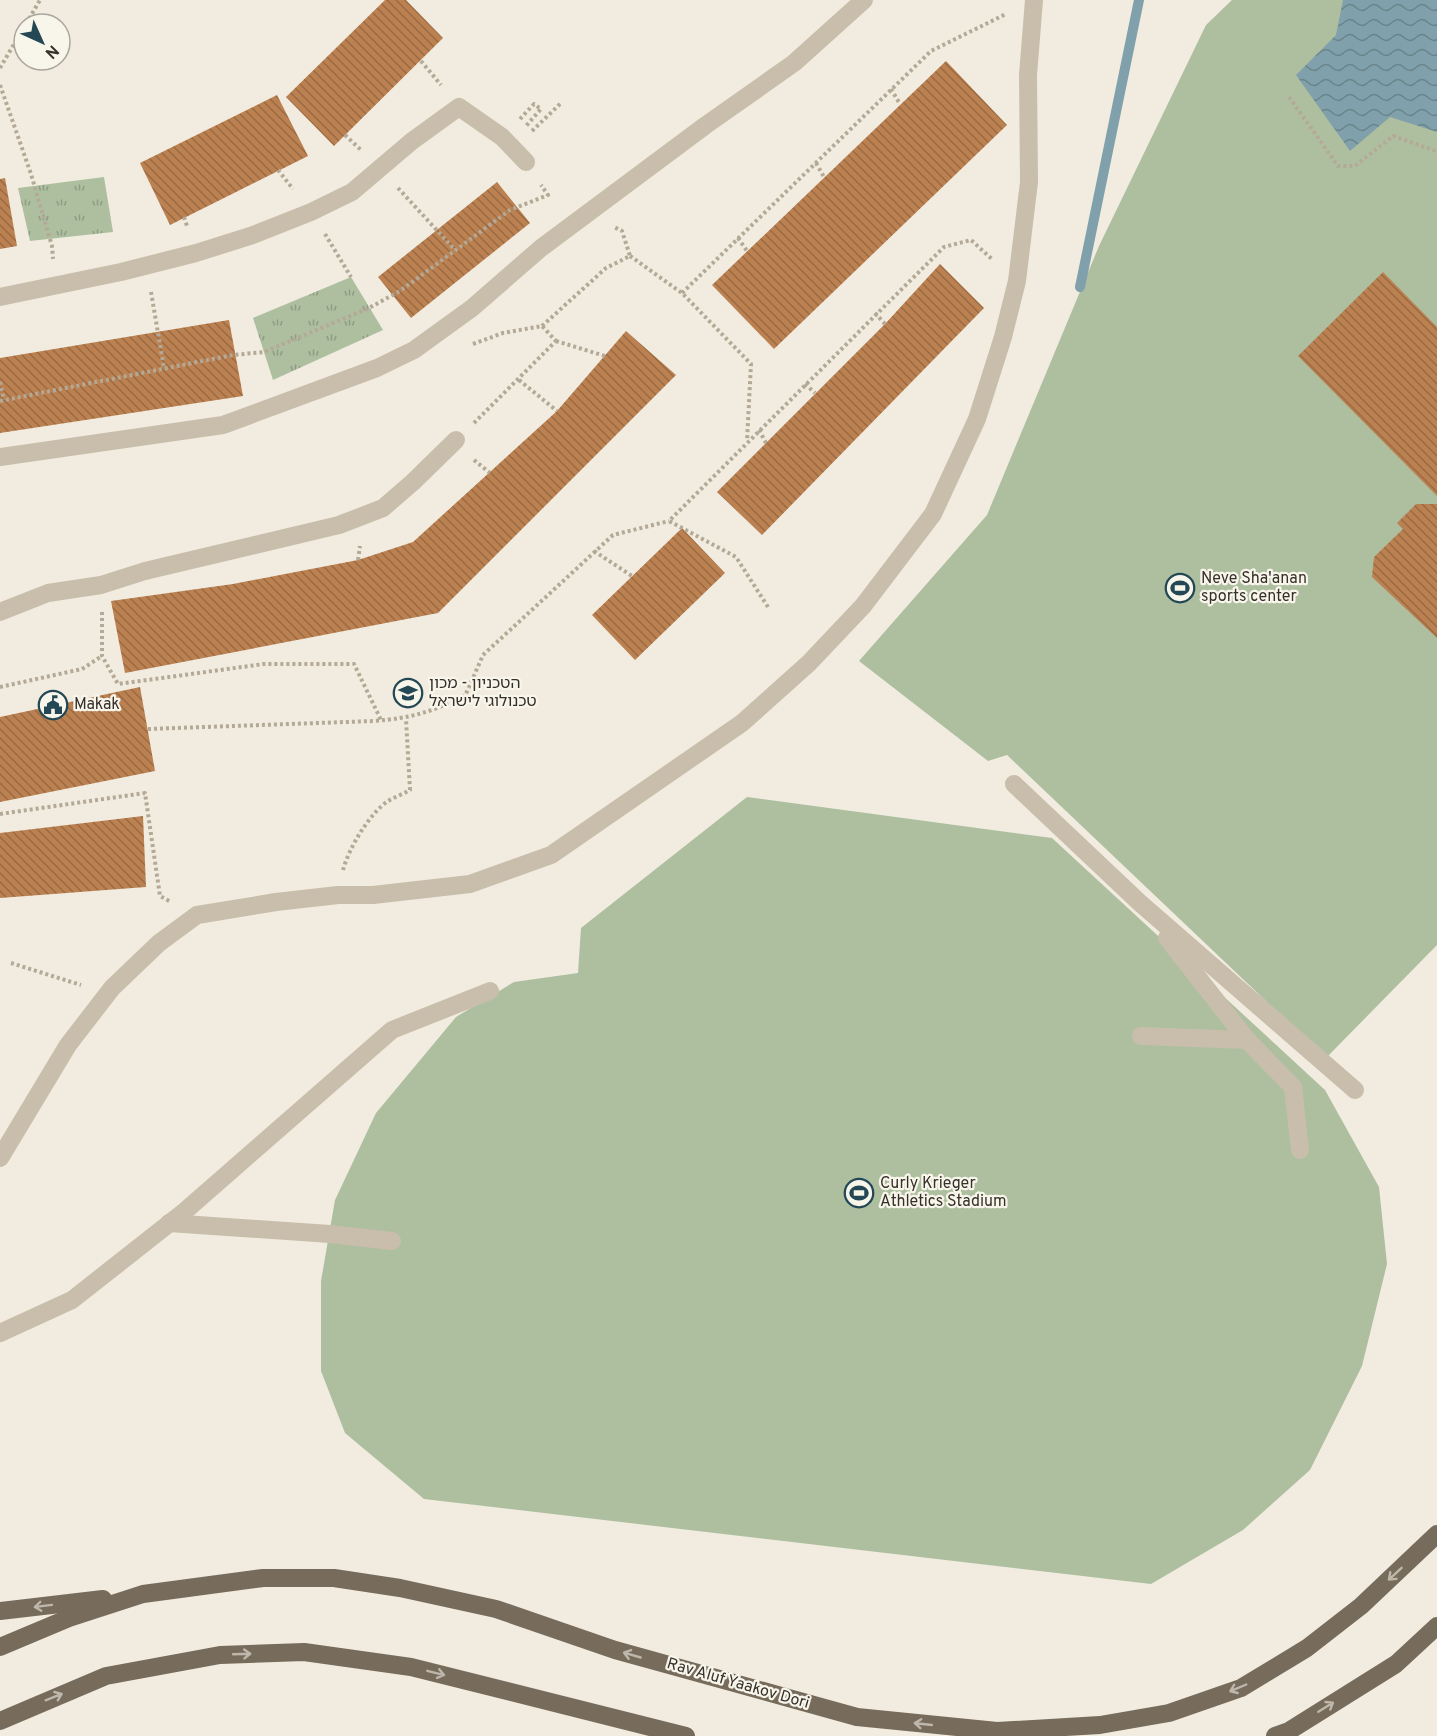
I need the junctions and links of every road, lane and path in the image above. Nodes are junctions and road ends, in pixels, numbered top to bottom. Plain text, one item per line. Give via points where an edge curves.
1 (864, 0) edge
2 (1034, 0) edge
3 (12, 48) edge
4 (0, 68) edge
5 (0, 85) edge
6 (891, 90) junction
7 (1289, 97) dead end
8 (900, 104) dead end
9 (1437, 151) edge
10 (526, 162) dead end
11 (816, 163) junction
12 (381, 169) junction
13 (824, 177) dead end
14 (548, 195) dead end
15 (311, 212) junction
16 (605, 222) dead end
17 (738, 238) junction
18 (52, 246) dead end
19 (455, 250) junction
20 (747, 251) dead end
21 (630, 256) junction
22 (351, 277) dead end
23 (1017, 281) junction
24 (682, 293) junction
25 (0, 297) edge
26 (875, 313) junction
27 (885, 324) dead end
28 (157, 325) dead end
29 (542, 326) junction
30 (556, 341) junction
31 (464, 347) dead end
32 (605, 356) dead end
33 (164, 368) junction
34 (519, 380) junction
35 (0, 382) edge
36 (805, 384) junction
37 (815, 393) dead end
38 (2, 401) edge
39 (557, 411) dead end
40 (759, 430) junction
41 (456, 440) joint
42 (747, 441) junction
43 (766, 443) dead end
44 (0, 457) edge
45 (669, 521) junction
46 (594, 551) junction
47 (632, 576) dead end
48 (101, 585) junction
49 (768, 607) dead end
50 (0, 612) edge
51 (102, 656) junction
52 (0, 687) edge
53 (406, 718) junction
54 (381, 720) junction
55 (148, 729) dead end
56 (1014, 784) dead end
57 (0, 814) edge
58 (338, 896) junction
59 (1140, 903) junction
60 (197, 915) junction
61 (11, 963) dead end
62 (112, 988) junction
63 (490, 991) dead end
64 (1141, 1036) dead end
65 (1247, 1040) junction
66 (1355, 1090) dead end
67 (1300, 1150) dead end
68 (0, 1158) edge
69 (169, 1223) junction
70 (392, 1241) dead end
71 (0, 1333) edge
72 (1437, 1534) edge
73 (143, 1594) junction
74 (0, 1611) edge
75 (1437, 1626) edge
76 (0, 1647) edge
77 (0, 1721) edge
78 (686, 1736) edge
79 (1275, 1736) edge

1 - 44 street via 794,63 541,248 472,308 414,350 377,368 223,425
2 - 6 path via 931,51
2 - 23 street via 1028,75 1029,182
3 - 4 path
5 - 18 path
6 - 8 path
6 - 11 path
7 - 9 path via 1338,166 1355,166 1393,136
10 - 12 street via 502,137 459,107
11 - 13 path
11 - 17 path
12 - 15 street via 352,192
12 - 19 path
14 - 19 path via 510,210
15 - 22 path
15 - 25 street via 196,253 121,273
16 - 21 path via 622,231
17 - 20 path
17 - 24 path
19 - 33 path via 380,302 264,352
21 - 24 path
21 - 29 path via 606,268
23 - 26 path via 971,240 944,247
23 - 58 street via 977,419 933,514 863,606 801,670 742,723 551,855 470,884
24 - 42 path via 751,364
26 - 27 path
26 - 36 path
28 - 33 path
29 - 30 path
29 - 31 path via 503,333
30 - 32 path
30 - 34 path
33 - 38 path
34 - 39 path
34 - 41 path
35 - 38 path
36 - 37 path
36 - 40 path
40 - 42 path
40 - 43 path
41 - 48 street via 383,508 339,525
42 - 45 path
45 - 46 path via 613,535
45 - 49 path via 736,557
46 - 47 path
46 - 53 path via 483,655 465,696
48 - 50 street via 48,593
48 - 51 path
51 - 52 path via 82,669
51 - 54 path via 118,684 264,664 354,664
53 - 54 path
53 - 58 path via 410,790 386,802 352,844
54 - 55 path
56 - 59 street
57 - 60 path via 145,793 160,896
58 - 60 street
59 - 65 street
59 - 66 street
60 - 62 street via 159,942
61 - 62 path via 82,985
62 - 68 street via 68,1045
63 - 69 street via 392,1030
64 - 65 street
65 - 67 street via 1293,1087
69 - 70 street
69 - 71 street via 72,1300
72 -> 73 main road, Rav Aluf Yaakov Dori via 1361,1606 1307,1648 1241,1688 1169,1713 1100,1725 997,1731 857,1717 615,1650 496,1609 400,1588 334,1578 263,1578
73 -> 74 main road
73 - 76 main road, Rav Aluf Yaakov Dori via 69,1618
79 -> 75 main road via 1396,1664
77 -> 78 main road via 106,1676 219,1655 304,1652 411,1666

